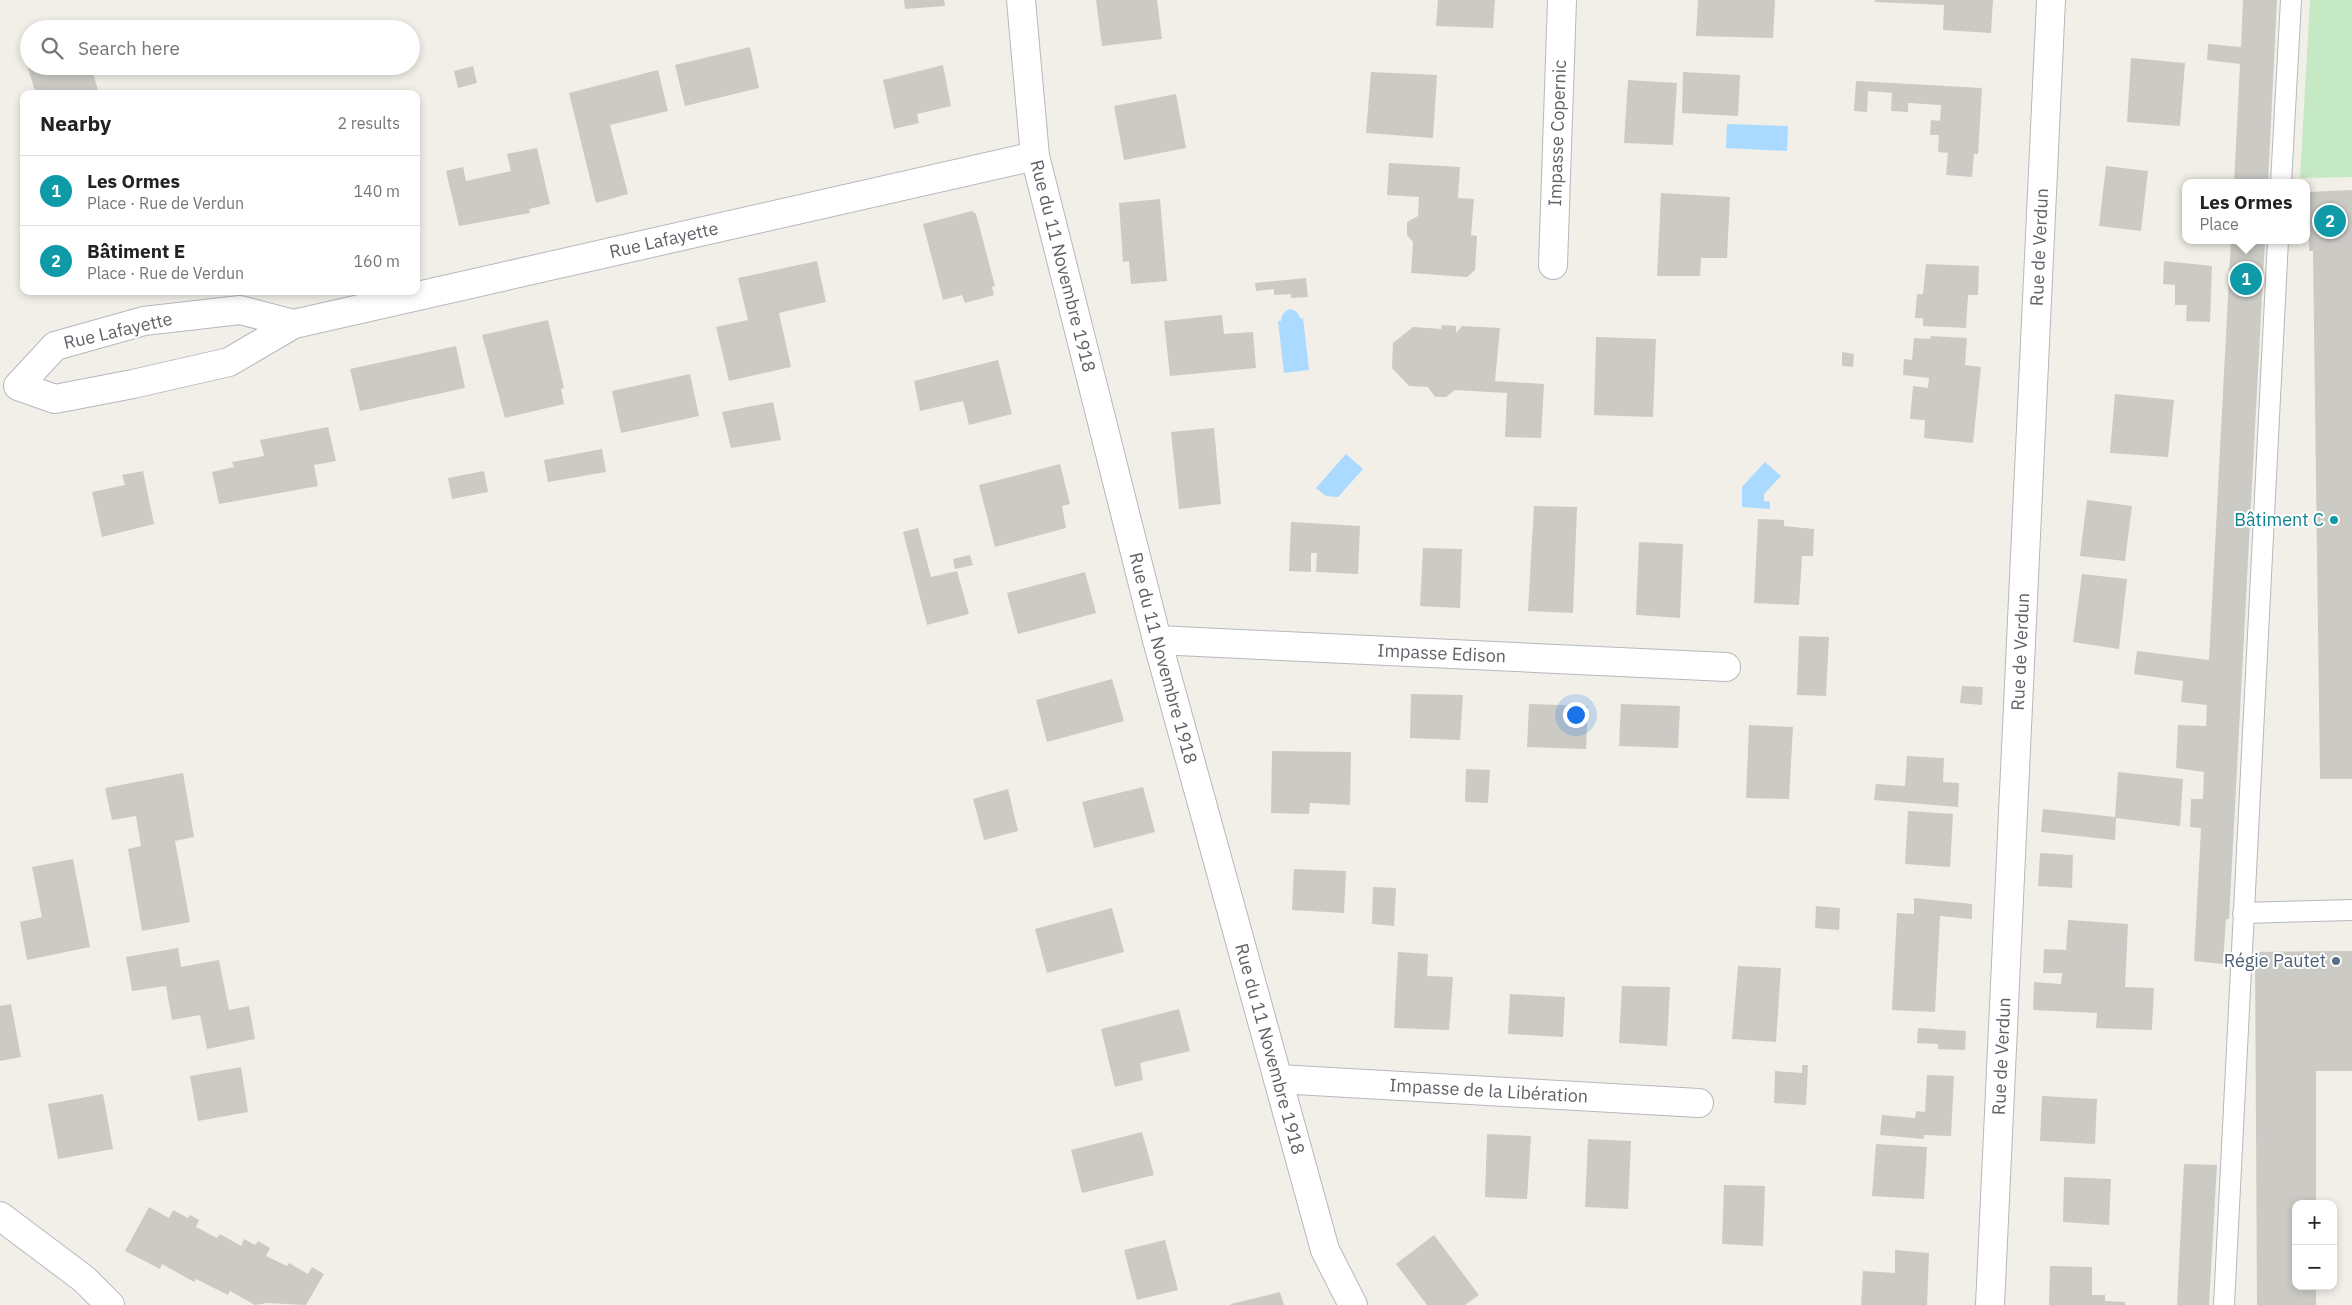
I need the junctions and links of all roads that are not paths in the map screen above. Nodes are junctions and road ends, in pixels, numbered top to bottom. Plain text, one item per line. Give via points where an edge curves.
1 (1022, 0) edge
2 (1562, 0) edge
3 (2051, 0) edge
4 (2291, 0) edge
5 (1035, 156) junction
6 (2282, 179) edge
7 (2278, 244) edge
8 (1553, 264) dead end
9 (294, 324) junction
10 (9, 388) edge
11 (1157, 640) junction
12 (1726, 667) dead end
13 (2352, 910) edge
14 (2243, 912) junction
15 (1278, 1080) junction
16 (1699, 1103) dead end
17 (0, 1216) edge
18 (110, 1305) edge
19 (1353, 1305) edge
20 (1990, 1305) edge
21 (2224, 1305) edge

1 - 5 street, Rue du 11 Novembre 1918
2 - 8 street, Impasse Copernic
3 - 20 street, Rue de Verdun
4 - 6 lane
5 - 9 street, Rue Lafayette
5 - 11 street, Rue du 11 Novembre 1918
7 - 14 lane
9 - 10 street, Rue Lafayette via 229,362 133,384 55,399
9 - 10 street, Rue Lafayette via 240,310 144,321 55,346
11 - 12 street, Impasse Edison
11 - 15 street, Rue du 11 Novembre 1918
13 - 14 lane
14 - 21 lane
15 - 16 street, Impasse de la Libération
15 - 19 street, Rue du 11 Novembre 1918 via 1325,1250
17 - 18 street via 84,1279

